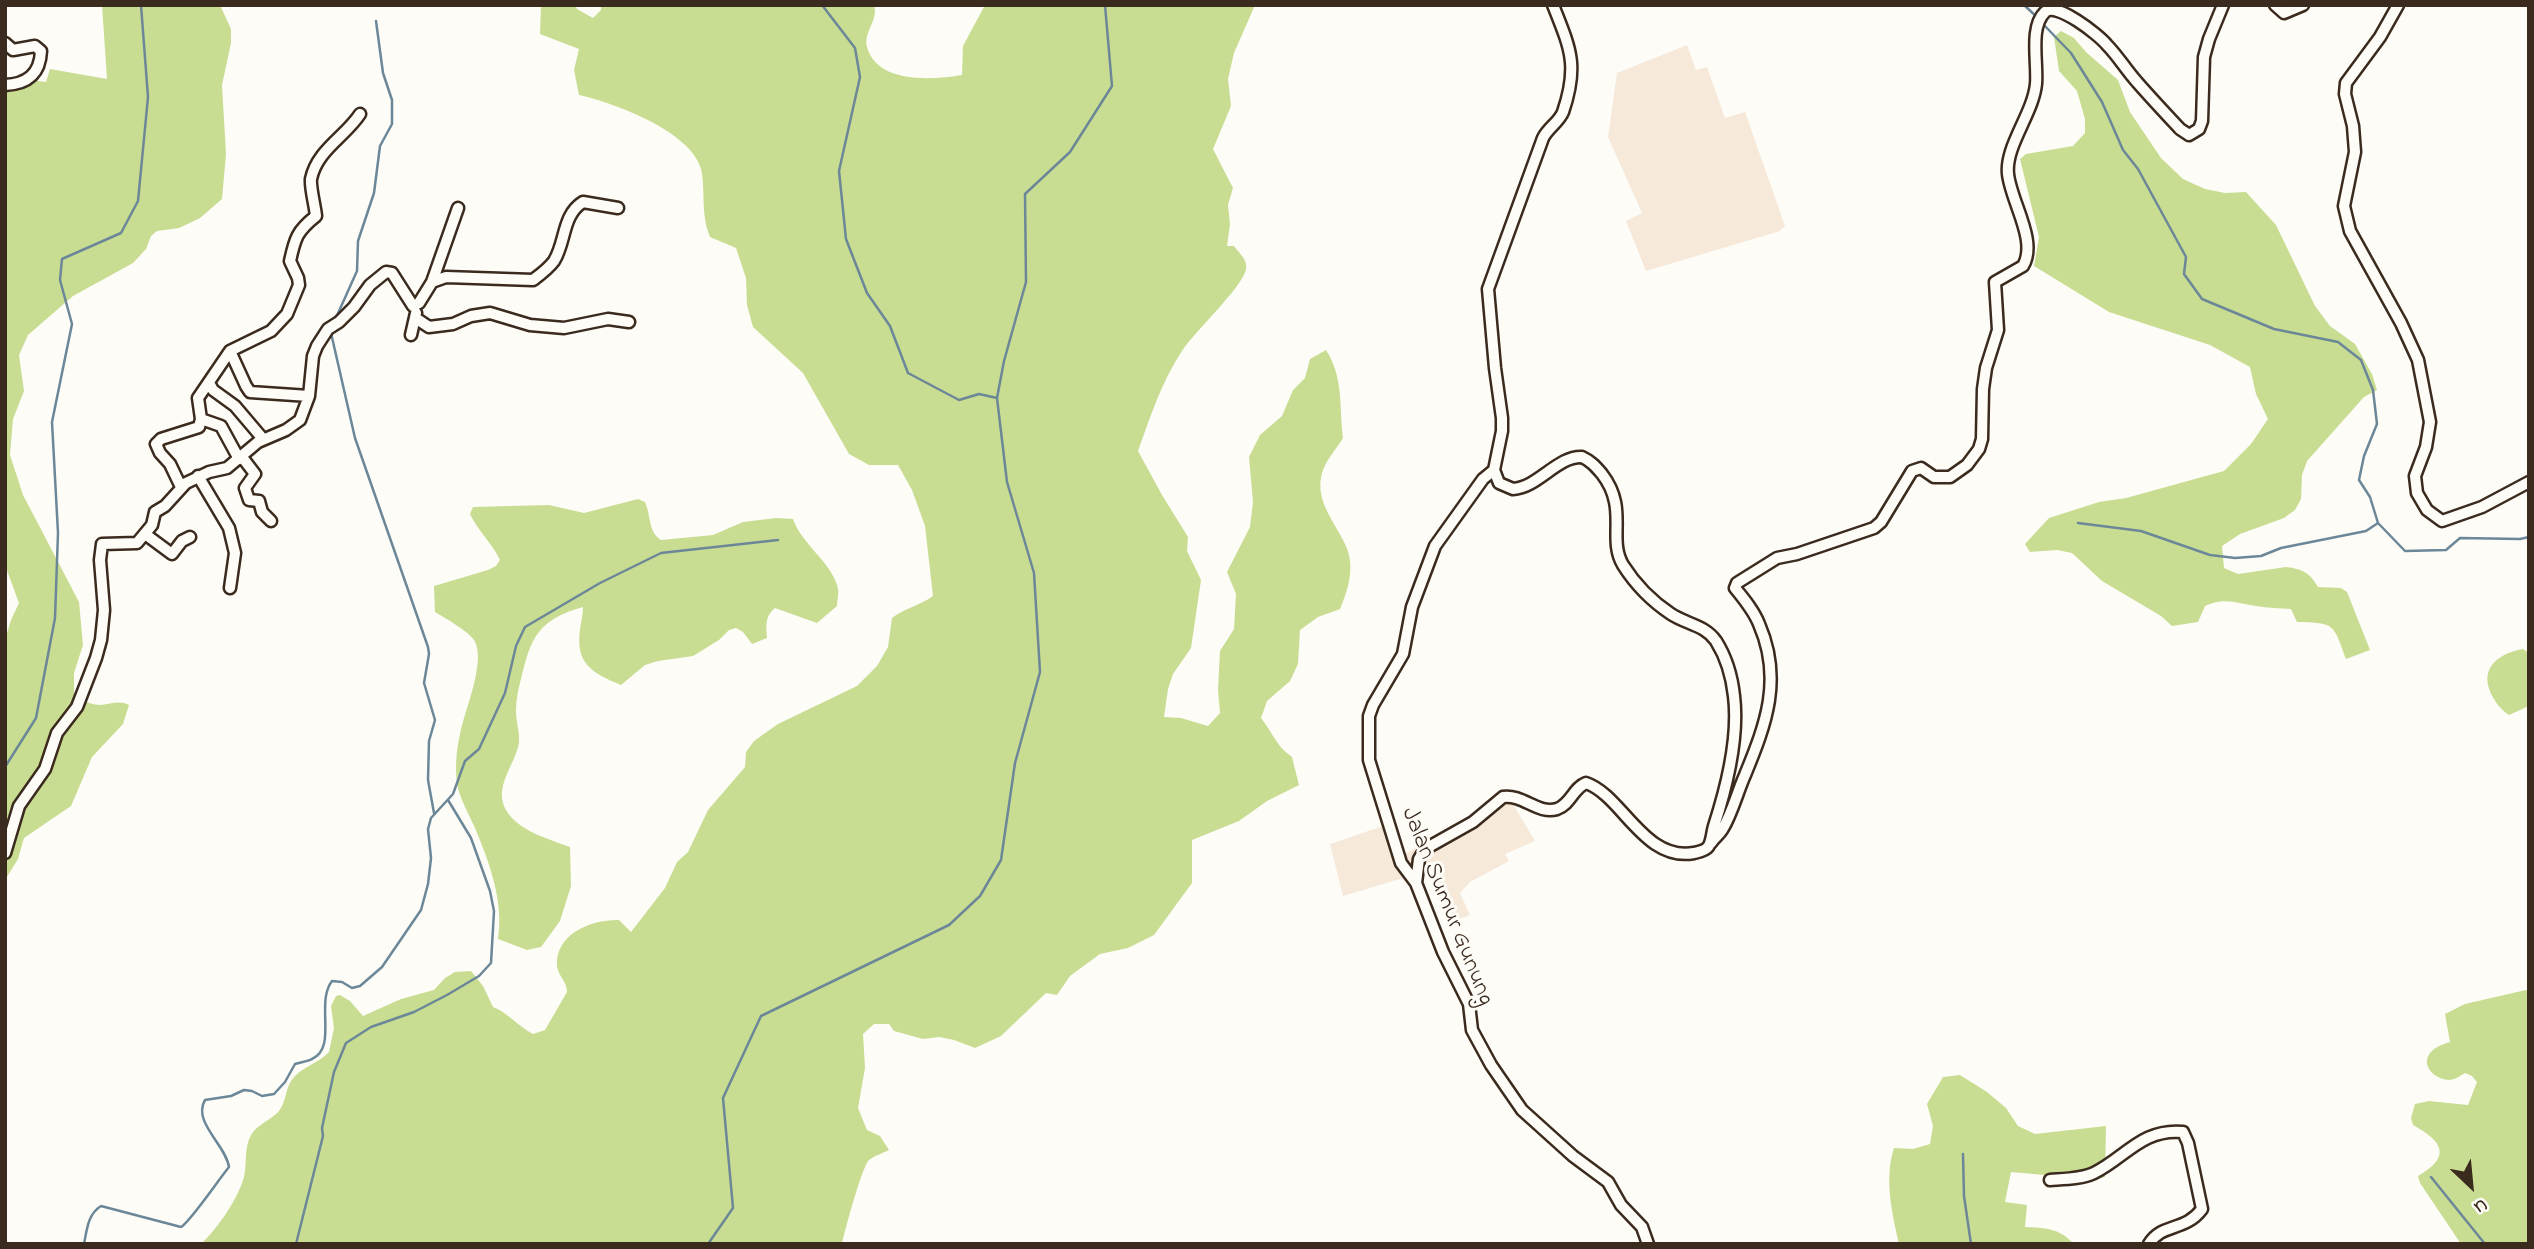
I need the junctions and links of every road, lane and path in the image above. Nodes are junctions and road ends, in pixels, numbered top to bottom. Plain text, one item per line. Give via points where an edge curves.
1 (1552, 5) edge
2 (2223, 5) edge
3 (2275, 5) edge
4 (2303, 5) edge
5 (2398, 5) edge
6 (5, 43) edge
7 (5, 85) edge
8 (360, 114) dead end
9 (458, 208) dead end
10 (618, 208) dead end
11 (432, 282) junction
12 (416, 306) junction
13 (416, 319) junction
14 (629, 322) dead end
15 (411, 335) dead end
16 (230, 351) junction
17 (209, 383) junction
18 (309, 396) junction
19 (201, 419) junction
20 (263, 439) junction
21 (241, 458) junction
22 (1494, 470) junction
23 (198, 476) junction
24 (2529, 482) edge
25 (181, 487) junction
26 (271, 521) dead end
27 (145, 534) junction
28 (190, 537) dead end
29 (230, 588) dead end
30 (1709, 846) junction
31 (5, 853) edge
32 (1416, 883) junction
33 (2050, 1180) dead end
34 (1648, 1244) edge
35 (2149, 1244) edge

1 - 22 street via 1572,59 1570,80 1562,113 1543,138 1488,289 1502,418
2 - 30 street via 2204,57 2202,121 2189,135 2136,82 2101,38 2062,12 2048,10 2043,15 2035,34 2035,96 2008,164 2029,253 2023,266 1995,282 1998,330 1986,368 1979,449 1950,477 1934,477 1921,468 1912,471 1874,528 1777,558 1737,583 1735,588 1759,623 1766,645 1768,715 1724,827
3 - 4 street via 2284,13
5 - 24 street via 2346,83 2355,152 2344,206 2350,231 2418,359 2430,422 2415,476 2417,493 2427,510 2442,521 2482,507
6 - 7 street via 13,50 35,46 41,55 30,79
8 - 16 street via 327,146 310,181 316,216 296,237 290,261 299,285 287,314 271,331
9 - 11 street
10 - 11 street via 583,202 576,206 554,260 533,280 446,277
11 - 12 street
12 - 13 street
12 - 18 street via 392,273 386,272 370,285 354,307 328,328 313,356
13 - 14 street via 429,327 480,313 564,328 608,319
13 - 15 street
16 - 17 street
16 - 18 street via 250,391
17 - 19 street via 198,398
17 - 20 street
18 - 20 street via 300,420
19 - 21 street via 221,426
19 - 25 street via 199,427 156,444
20 - 21 street
21 - 23 street via 227,468
21 - 26 street via 255,474 245,488 249,500 259,501
22 - 30 street via 1506,488 1521,489 1570,458 1588,459 1615,499 1619,555 1625,567 1649,596 1672,614 1711,634 1722,652 1735,706 1725,786
22 - 32 street, Jalan Sumur Gunung via 1435,547 1412,607 1403,654 1369,716 1373,778 1401,863
23 - 25 street
23 - 29 street via 229,527 236,553
25 - 27 street via 155,512
27 - 28 street via 172,554
27 - 31 street via 134,544 102,546 104,610 96,658 77,707 57,733 45,769 19,806
30 - 32 street via 1690,853 1664,849 1586,783 1564,806 1553,810 1503,797 1473,822 1425,849
32 - 34 street, Jalan Sumur Gunung via 1469,1004 1472,1030 1491,1065 1522,1110 1608,1181 1621,1205 1642,1227
33 - 35 street via 2092,1174 2134,1143 2183,1132 2202,1209 2187,1224 2160,1232

